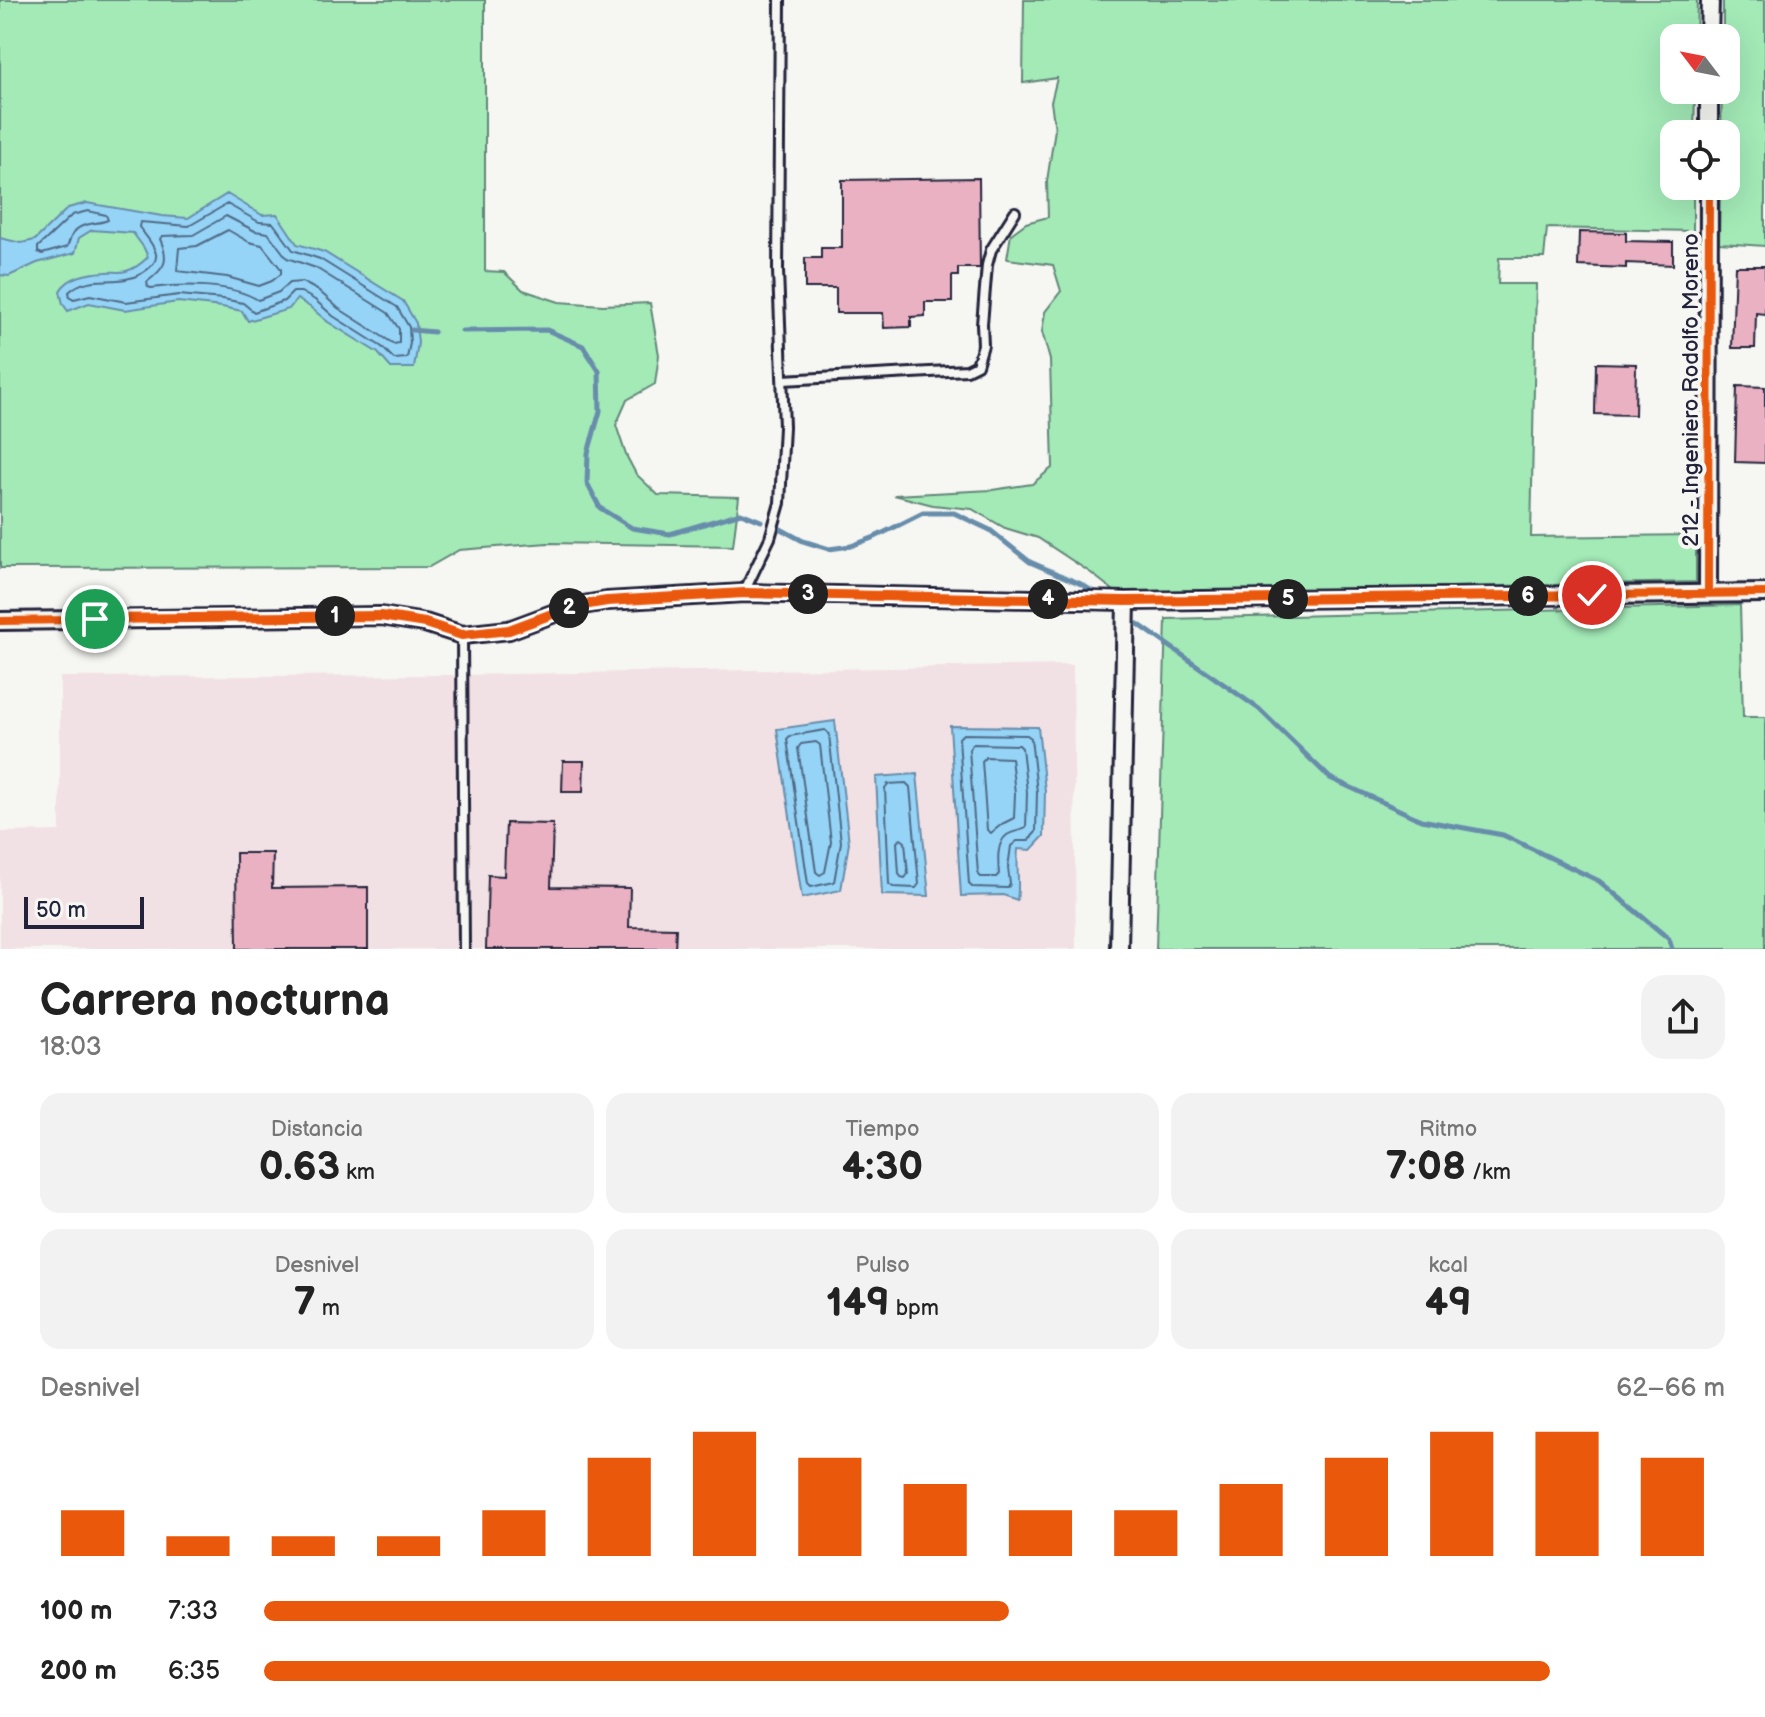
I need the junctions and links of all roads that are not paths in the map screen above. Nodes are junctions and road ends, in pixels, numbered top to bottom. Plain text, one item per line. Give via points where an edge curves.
1 (780, 0) edge
2 (1710, 0) edge
3 (1709, 24) edge
4 (1709, 200) edge
5 (1015, 212) dead end
6 (783, 380) junction
7 (744, 593) junction
8 (1708, 593) junction
9 (1765, 593) edge
10 (1126, 601) junction
11 (0, 621) edge
12 (462, 635) junction
13 (464, 949) edge
14 (1119, 949) edge

1 - 6 lane via 778,271
2 - 3 street
4 - 8 street, 212 - Ingeniero Rodolfo Moreno
5 - 6 lane via 987,265 977,365 967,370
6 - 7 lane via 780,503
7 - 10 street
7 - 12 street via 607,601 571,607 509,630
8 - 9 street
8 - 10 street
10 - 14 street
11 - 12 street via 381,616
12 - 13 lane

